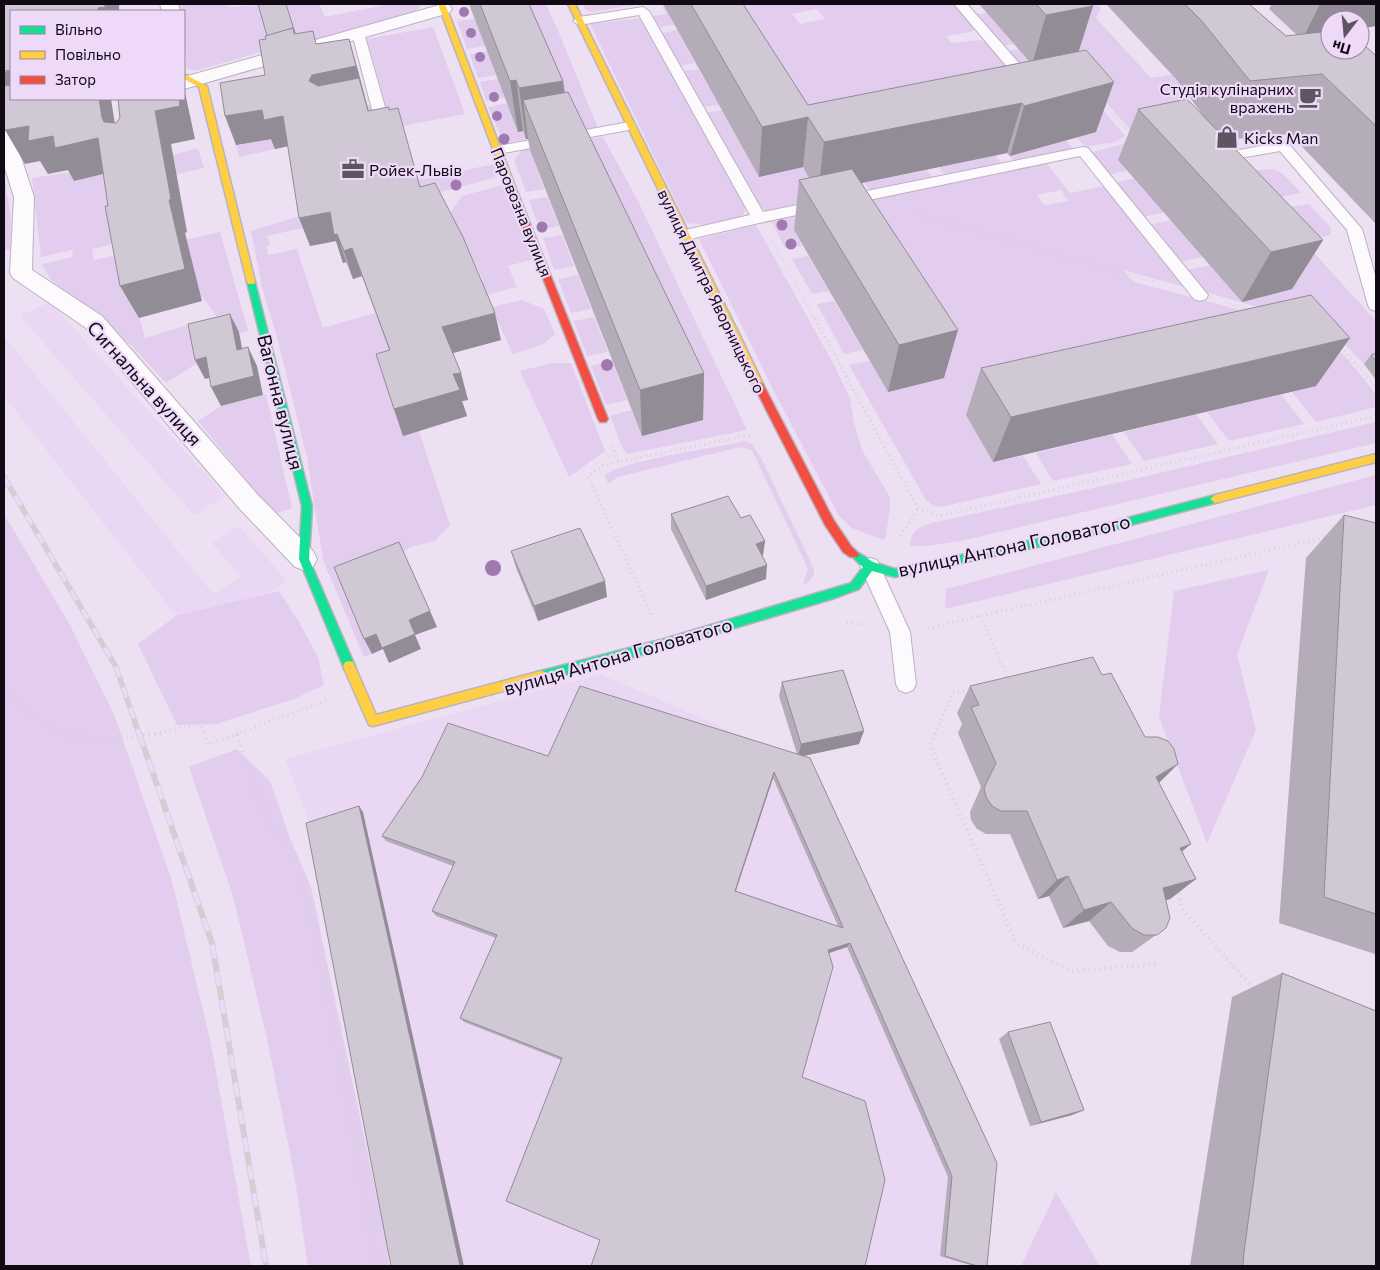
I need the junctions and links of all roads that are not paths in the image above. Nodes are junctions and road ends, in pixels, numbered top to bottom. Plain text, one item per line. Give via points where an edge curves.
1 (570, 4) edge
2 (960, 4) edge
3 (442, 6) edge
4 (579, 21) junction
5 (358, 33) junction
6 (1013, 65) edge
7 (187, 80) edge
8 (4, 87) edge
9 (376, 99) junction
10 (360, 103) edge
11 (382, 121) edge
12 (629, 126) junction
13 (498, 150) junction
14 (1234, 155) edge
15 (759, 218) junction
16 (686, 235) junction
17 (12, 273) edge
18 (1200, 295) road end
19 (1376, 305) edge
20 (603, 419) road end
21 (1376, 458) edge
22 (304, 559) junction
23 (870, 566) junction
24 (906, 684) dead end
25 (373, 721) joint

1 - 4 street, вулиця Дмитра Яворницького
2 - 6 lane
3 - 5 street, Вагонна вулиця
3 - 13 street, Паровозна вулиця
4 - 12 street, вулиця Дмитра Яворницького
4 - 15 lane via 643,11
5 - 7 street, Вагонна вулиця
5 - 9 lane
7 - 22 street, Вагонна вулиця via 203,86 307,506
8 - 17 street, Сигнальна вулиця via 16,113 10,154 24,197
9 - 10 lane
9 - 11 lane
12 - 13 lane
12 - 16 street, вулиця Дмитра Яворницького
13 - 20 street, Паровозна вулиця
14 - 19 lane via 1283,146 1354,229
15 - 16 lane
15 - 18 lane via 1083,151
16 - 23 street, вулиця Дмитра Яворницького via 779,428 829,522 847,549
17 - 22 street, Сигнальна вулиця via 94,322 248,501
21 - 23 street, вулиця Антона Головатого via 1089,532 895,573
22 - 25 street, Вагонна вулиця
23 - 24 lane via 900,632
23 - 25 street, вулиця Антона Головатого via 855,586 664,644

